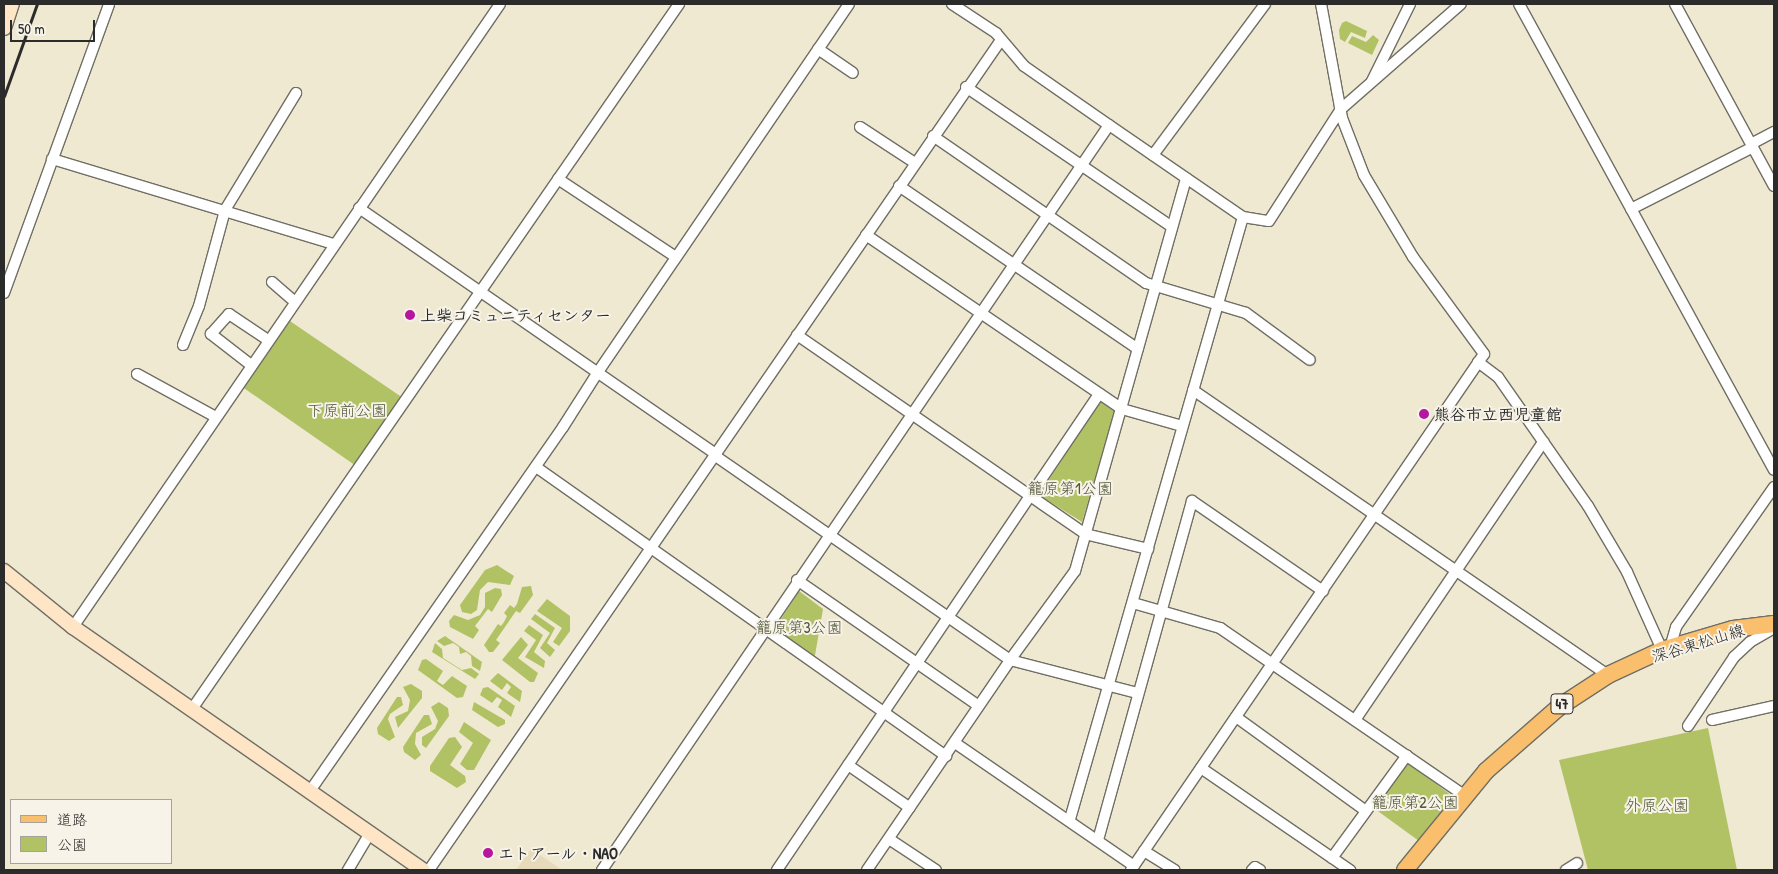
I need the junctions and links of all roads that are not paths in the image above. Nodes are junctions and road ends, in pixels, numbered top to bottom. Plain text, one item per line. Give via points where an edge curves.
1 (12, 4) edge
2 (109, 4) edge
3 (500, 4) edge
4 (679, 4) edge
5 (849, 4) edge
6 (952, 4) edge
7 (1265, 4) edge
8 (1321, 4) edge
9 (1410, 4) edge
10 (1461, 4) edge
11 (1519, 4) edge
12 (1675, 4) edge
13 (4, 28) edge
14 (1001, 40) junction
15 (818, 49) junction
16 (1380, 60) junction
17 (1390, 67) junction
18 (853, 73) dead end
19 (1370, 84) junction
20 (966, 87) junction
21 (296, 93) dead end
22 (1341, 109) junction
23 (1109, 125) junction
24 (860, 127) dead end
25 (1774, 132) edge
26 (933, 136) junction
27 (1752, 146) junction
28 (1153, 155) junction
29 (52, 159) junction
30 (915, 163) junction
31 (1081, 166) junction
32 (1186, 178) junction
33 (558, 179) junction
34 (899, 186) junction
35 (1774, 186) edge
36 (359, 208) junction
37 (1631, 209) junction
38 (225, 210) junction
39 (1048, 213) junction
40 (1243, 217) junction
41 (1172, 227) junction
42 (866, 235) junction
43 (334, 244) junction
44 (676, 257) junction
45 (1013, 265) junction
46 (272, 282) dead end
47 (1155, 288) junction
48 (481, 291) junction
49 (4, 293) edge
50 (294, 301) junction
51 (1217, 305) junction
52 (980, 314) junction
53 (797, 335) junction
54 (268, 340) junction
55 (183, 345) dead end
56 (1138, 350) junction
57 (1310, 360) dead end
58 (1478, 362) junction
59 (251, 365) junction
60 (598, 372) junction
61 (137, 374) dead end
62 (1193, 390) junction
63 (1099, 394) junction
64 (1122, 409) junction
65 (911, 415) junction
66 (216, 417) junction
67 (1182, 426) junction
68 (1543, 442) junction
69 (715, 454) junction
70 (536, 467) junction
71 (1774, 470) edge
72 (1774, 488) edge
73 (1032, 495) junction
74 (1374, 515) junction
75 (1086, 534) junction
76 (829, 535) junction
77 (1148, 549) junction
78 (651, 550) junction
79 (1456, 570) junction
80 (4, 571) edge
81 (797, 580) junction
82 (1323, 591) junction
83 (1133, 603) junction
84 (1160, 611) junction
85 (950, 618) junction
86 (1774, 624) edge
87 (73, 627) junction
88 (1774, 628) edge
89 (764, 630) junction
90 (1666, 649) junction
91 (1010, 660) junction
92 (1272, 664) junction
93 (917, 665) junction
94 (1608, 676) junction
95 (1108, 686) junction
96 (1138, 693) junction
97 (979, 706) junction
98 (1774, 706) edge
99 (192, 709) junction
100 (883, 713) junction
101 (1236, 717) junction
102 (1355, 720) junction
103 (1712, 720) dead end
104 (1688, 726) dead end
105 (955, 743) junction
106 (1407, 755) junction
107 (946, 756) junction
108 (848, 765) junction
109 (1201, 768) junction
110 (310, 791) junction
111 (1464, 796) junction
112 (910, 808) junction
113 (1366, 811) junction
114 (1070, 819) junction
115 (370, 833) junction
116 (889, 839) junction
117 (1098, 840) junction
118 (1144, 851) junction
119 (1332, 858) junction
120 (1577, 863) dead end
121 (1132, 868) edge
122 (348, 870) edge
123 (423, 870) edge
124 (429, 870) edge
125 (602, 870) edge
126 (777, 870) edge
127 (867, 870) edge
128 (936, 870) edge
129 (1175, 870) edge
130 (1252, 870) edge
131 (1260, 870) edge
132 (1350, 870) edge
133 (1405, 870) edge
134 (1566, 870) edge

1 - 13 street
2 - 29 street
3 - 36 street
4 - 33 street
5 - 15 street
6 - 14 street
7 - 28 street
8 - 22 street
9 - 16 street
10 - 17 street
11 - 37 street
12 - 27 street
14 - 20 street
14 - 23 street via 1024,66
15 - 18 street
15 - 44 street
16 - 17 street
16 - 19 street
17 - 19 street
19 - 22 street
20 - 26 street
20 - 31 street
21 - 38 street
22 - 40 street via 1269,221
22 - 58 street via 1364,175 1386,216 1484,354
23 - 28 street
23 - 31 street
24 - 30 street
25 - 27 street
26 - 30 street
26 - 39 street
27 - 35 street
27 - 37 street
28 - 32 street
29 - 38 street
29 - 49 street
30 - 34 street
31 - 39 street
31 - 41 street
32 - 40 street
32 - 41 street
33 - 44 street
33 - 48 street
34 - 42 street
34 - 45 street
36 - 43 street
36 - 48 street
37 - 71 street
38 - 43 street
38 - 55 street via 199,306
39 - 45 street
39 - 47 street
40 - 51 street
41 - 47 street
42 - 52 street
42 - 53 street
43 - 50 street
44 - 60 street
45 - 52 street
45 - 56 street
46 - 50 street
47 - 51 street
47 - 56 street
48 - 60 street
48 - 99 street
50 - 54 street
51 - 57 street via 1246,313
51 - 62 street
52 - 63 street
52 - 65 street
53 - 65 street
53 - 69 street
54 - 59 street
54 - 59 street via 229,314 211,334
56 - 64 street
58 - 68 street via 1498,377
58 - 74 street
59 - 66 street
60 - 69 street
60 - 70 street
61 - 66 street
62 - 67 street
62 - 74 street
63 - 64 street
63 - 73 street
64 - 67 street
64 - 75 street
65 - 73 street
65 - 76 street
66 - 87 street
67 - 77 street
68 - 79 street
68 - 90 street via 1588,506 1628,572
69 - 76 street
69 - 78 street
70 - 78 street
70 - 110 street
72 - 90 street via 1676,627
73 - 75 street
73 - 85 street
74 - 79 street
74 - 82 street
75 - 77 street
75 - 91 street via 1068,582
76 - 81 street
76 - 85 street
77 - 83 street
78 - 89 street
78 - 124 street
79 - 94 street
79 - 102 street
80 - 87 street
81 - 89 street
81 - 93 street
82 - 84 street via 1192,501
82 - 92 street
83 - 84 street
83 - 95 street
84 - 92 street via 1220,628
84 - 96 street
85 - 91 street
85 - 93 street
86 - 90 main road, 深谷東松山線 / 47 via 1733,629
87 - 99 street
88 - 104 street via 1750,642 1734,658
89 - 100 street
89 - 125 street
90 - 94 main road, 深谷東松山線 / 47
91 - 95 street
91 - 97 street
92 - 101 street
92 - 102 street
93 - 97 street
93 - 100 street
94 - 111 main road, 深谷東松山線 / 47 via 1531,729
95 - 96 street
95 - 114 street
96 - 117 street
97 - 105 street
98 - 103 street
99 - 110 street
100 - 107 street
100 - 108 street
101 - 109 street
101 - 113 street
102 - 106 street
105 - 107 street
105 - 114 street
106 - 111 street
106 - 113 street
107 - 112 street
108 - 112 street
108 - 126 street
109 - 118 street
109 - 119 street
110 - 115 street
111 - 133 main road, 深谷東松山線 / 47
112 - 116 street
113 - 119 street
114 - 117 street
115 - 122 street
115 - 123 street
116 - 127 street
116 - 128 street
117 - 121 street
118 - 121 street
118 - 129 street
119 - 132 street
120 - 134 street
130 - 131 street via 1255,867

